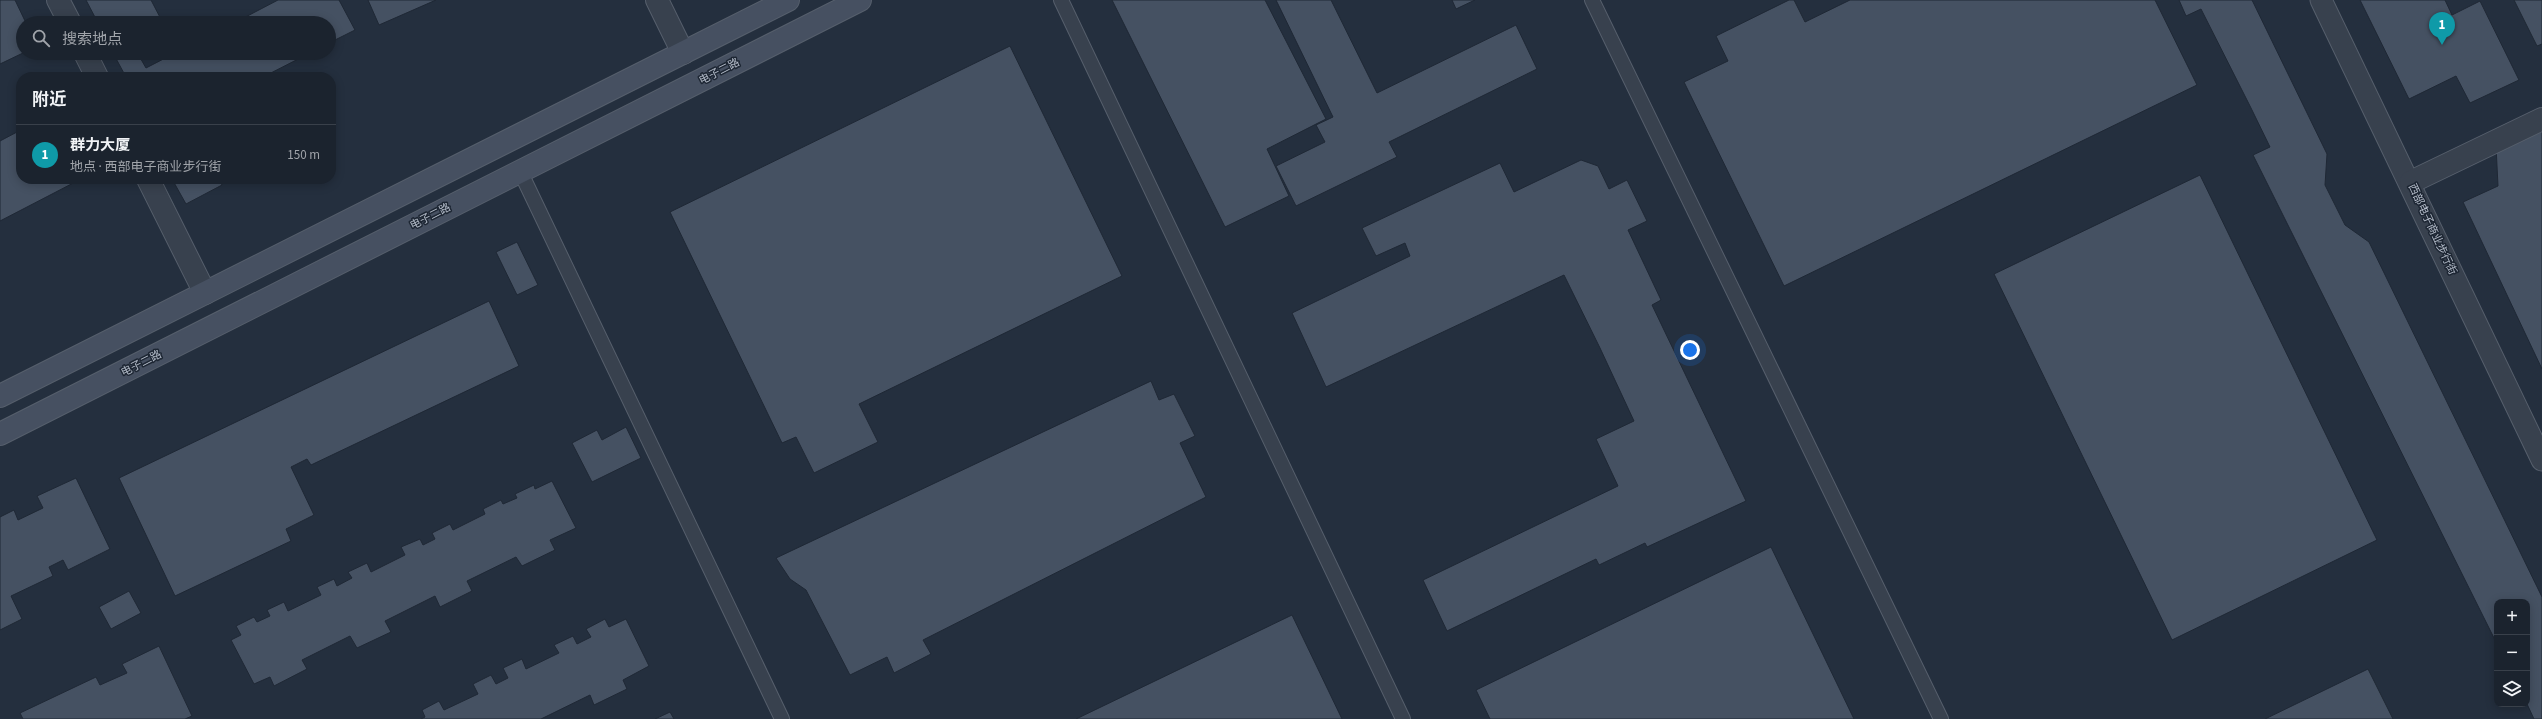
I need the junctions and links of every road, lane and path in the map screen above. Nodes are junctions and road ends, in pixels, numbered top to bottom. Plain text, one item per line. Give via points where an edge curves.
1 (58, 0) edge
2 (657, 0) edge
3 (788, 0) edge
4 (860, 0) edge
5 (1061, 0) edge
6 (1592, 0) edge
7 (2322, 0) edge
8 (66, 16) edge
9 (683, 53) junction
10 (88, 60) edge
11 (94, 72) edge
12 (2542, 119) edge
13 (520, 171) junction
14 (2411, 182) junction
15 (150, 184) edge
16 (205, 294) junction
17 (0, 396) edge
18 (0, 434) edge
19 (2542, 460) edge
20 (782, 719) edge
21 (1403, 719) edge
22 (1941, 719) edge

1 - 8 street
2 - 9 street
3 - 9 main road
4 - 13 main road, 电子二路
5 - 21 lane
6 - 22 lane
7 - 14 street, 西部电子商业步行街
9 - 16 main road
10 - 11 street
12 - 14 street
13 - 18 main road, 电子二路
13 - 20 lane
14 - 19 street, 西部电子商业步行街
15 - 16 street
16 - 17 main road

